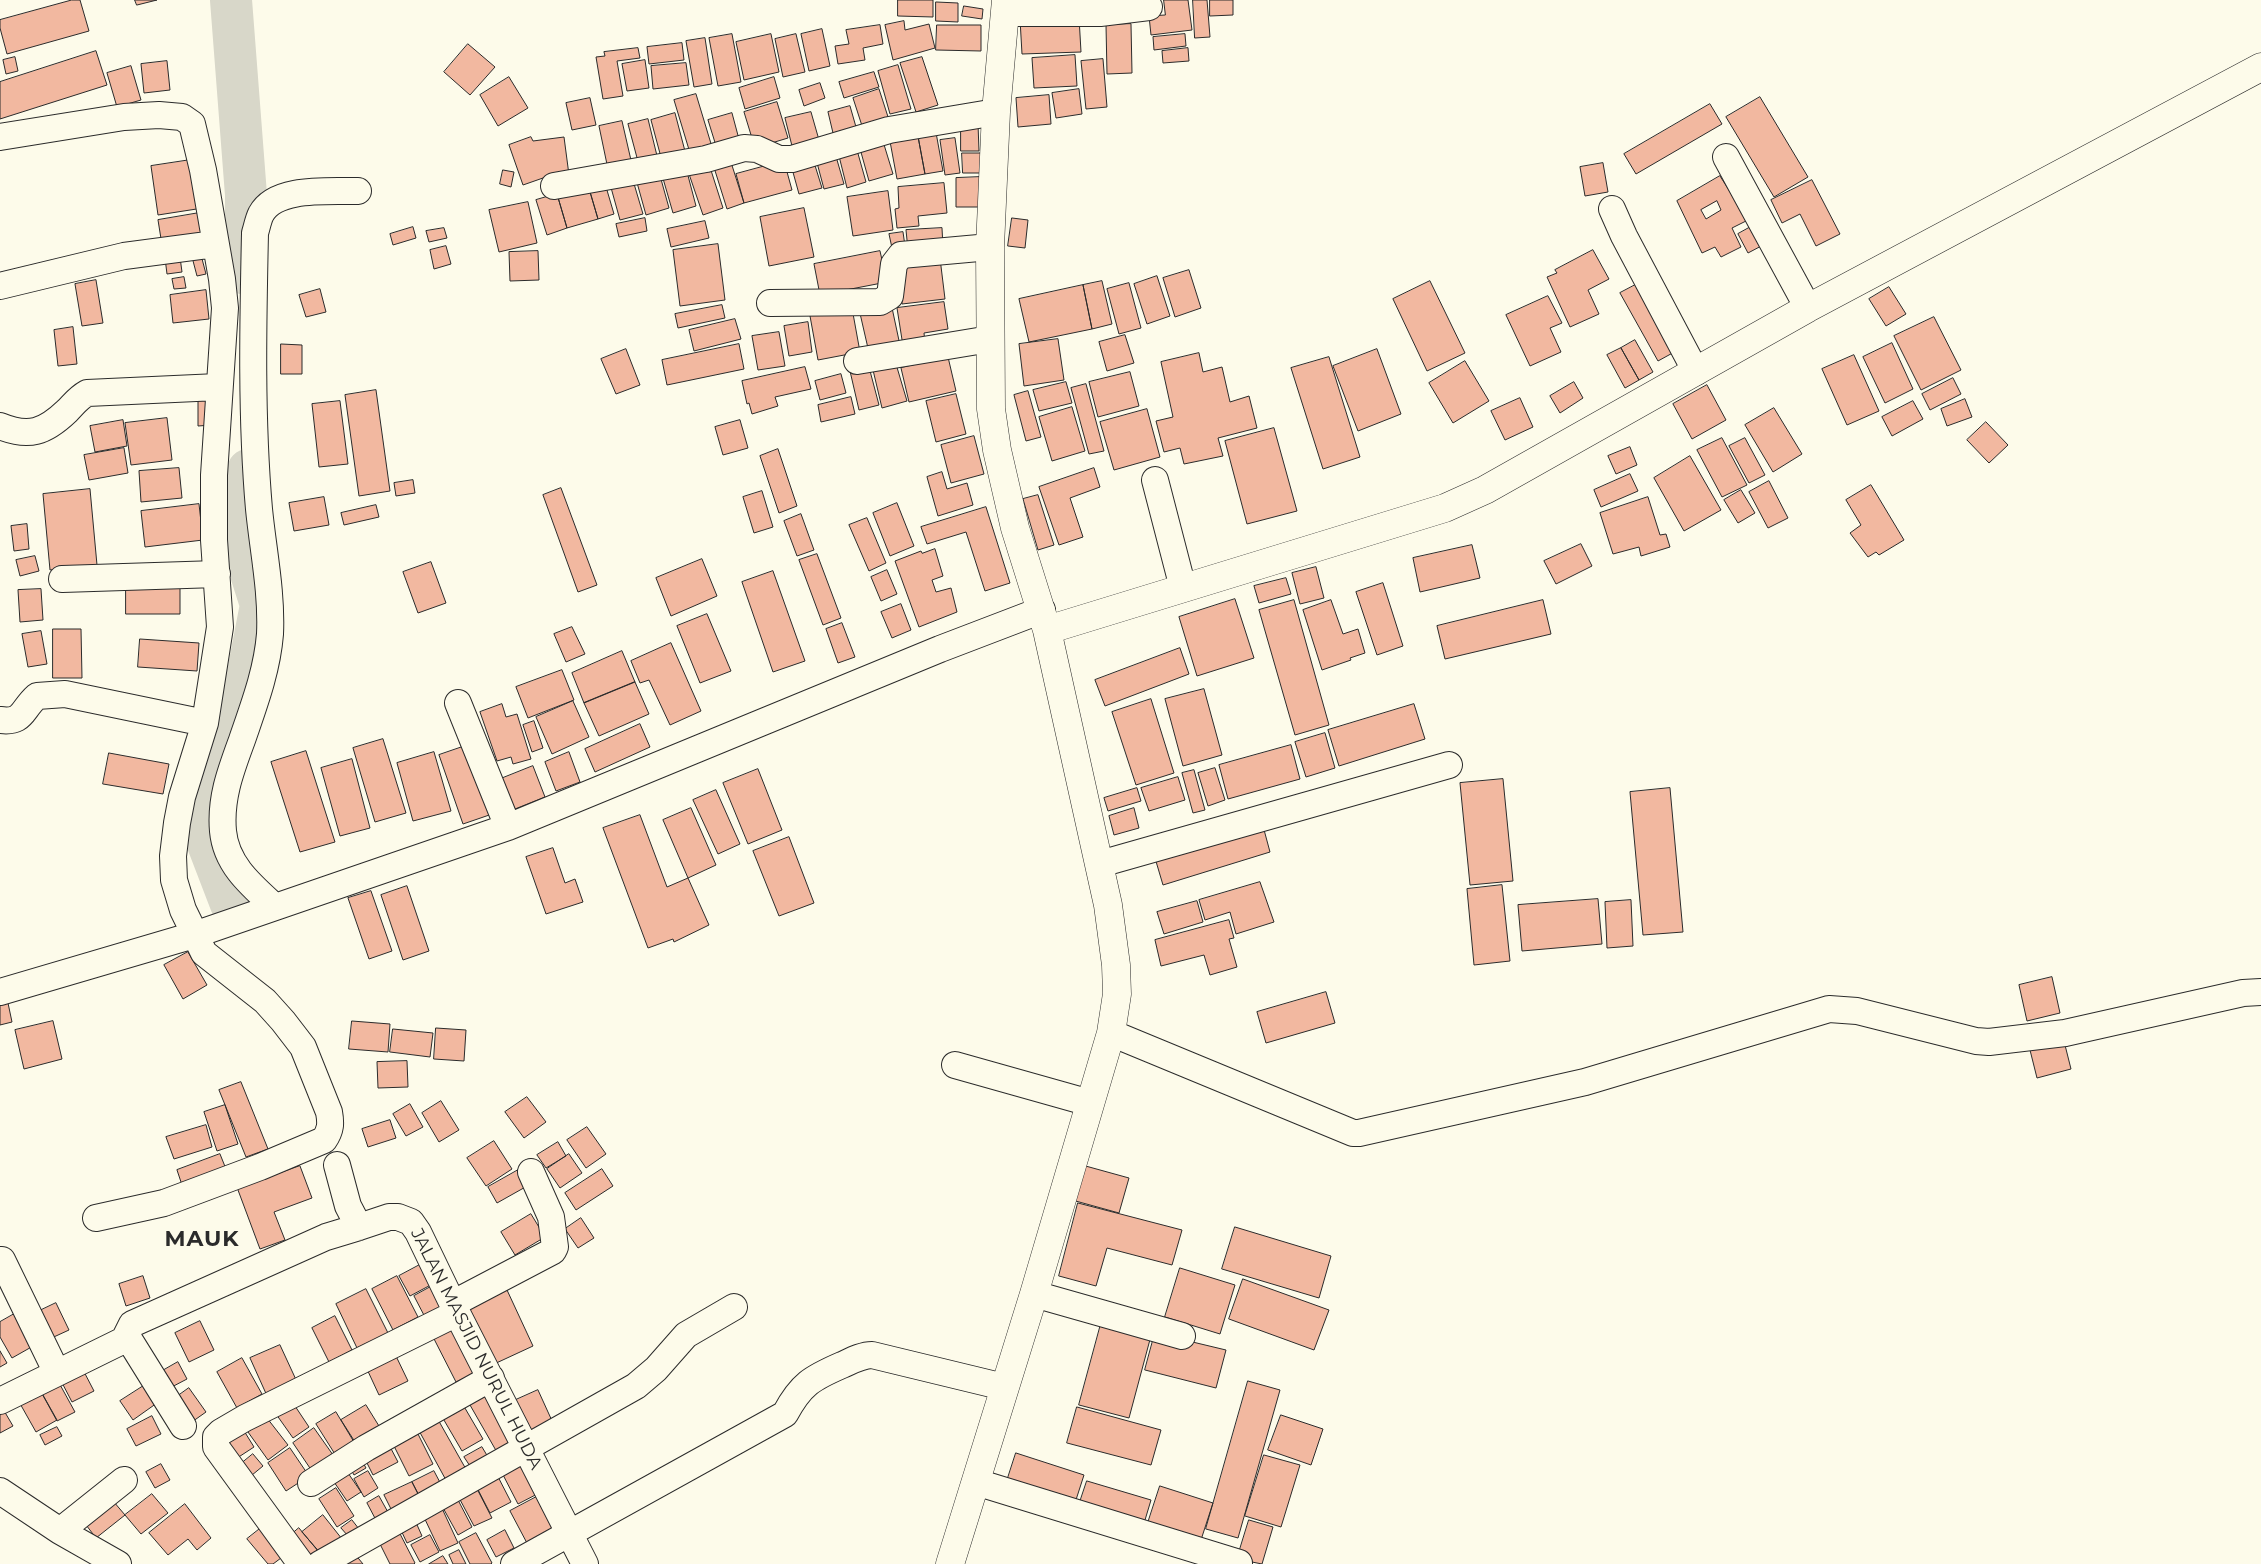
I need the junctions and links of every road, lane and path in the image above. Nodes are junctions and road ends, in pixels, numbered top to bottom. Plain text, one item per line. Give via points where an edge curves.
1 (1006, 6) edge
2 (1149, 7) dead end
3 (2261, 66) edge
4 (996, 112) junction
5 (0, 137) edge
6 (1726, 157) dead end
7 (554, 186) dead end
8 (358, 191) dead end
9 (1612, 209) dead end
10 (215, 244) junction
11 (990, 247) junction
12 (0, 286) edge
13 (770, 304) dead end
14 (1808, 308) junction
15 (990, 339) junction
16 (856, 361) dead end
17 (1696, 372) junction
18 (218, 387) junction
19 (0, 426) edge
20 (1155, 480) dead end
21 (217, 574) junction
22 (62, 579) dead end
23 (1183, 588) junction
24 (1044, 620) junction
25 (458, 703) dead end
26 (0, 720) edge
27 (205, 723) junction
28 (1449, 765) dead end
29 (508, 827) junction
30 (1100, 864) junction
31 (270, 909) junction
32 (202, 932) junction
33 (0, 992) edge
34 (2261, 992) edge
35 (1111, 1033) junction
36 (955, 1065) dead end
37 (1090, 1103) junction
38 (337, 1165) dead end
39 (531, 1172) dead end
40 (96, 1218) dead end
41 (359, 1226) junction
42 (2, 1260) dead end
43 (1034, 1294) junction
44 (734, 1307) dead end
45 (455, 1308) junction
46 (127, 1336) junction
47 (1182, 1336) dead end
48 (57, 1373) junction
49 (491, 1378) junction
50 (1004, 1388) junction
51 (0, 1401) edge
52 (183, 1426) dead end
53 (526, 1449) junction
54 (124, 1480) dead end
55 (976, 1482) junction
56 (311, 1483) dead end
57 (0, 1491) edge
58 (60, 1531) junction
59 (569, 1534) junction
60 (301, 1562) edge
61 (1239, 1563) edge
62 (118, 1564) edge
63 (514, 1564) edge
64 (585, 1564) edge
65 (950, 1564) edge

1 - 2 street via 1100,13
1 - 4 main road
3 - 14 main road
4 - 7 street via 889,130 792,159 779,160 750,147 706,159
4 - 11 main road
5 - 10 street via 124,117 159,115 188,119 203,170
6 - 14 street
8 - 31 street via 300,193 278,198 261,213 255,233 254,390 259,509 270,632 259,691 226,784 222,826 235,866
9 - 17 street
10 - 12 street via 124,256
10 - 18 street via 225,308
11 - 13 street via 902,255 894,264 890,296 880,302
11 - 15 main road
14 - 17 main road
15 - 16 street
15 - 24 main road via 991,409 997,450 1015,528
17 - 23 main road via 1460,502
18 - 19 street via 87,393 48,427 26,434
18 - 21 street via 214,475
20 - 23 street
21 - 22 street
21 - 27 street via 220,626
23 - 24 main road
24 - 29 street via 940,649
24 - 30 main road
25 - 29 street
26 - 27 street via 18,719 37,696 65,694
27 - 32 street via 182,797 174,856 174,880
28 - 30 street
29 - 31 street
30 - 35 main road via 1116,965 1117,994
31 - 32 street
32 - 33 street
32 - 40 street via 204,953 266,1001 303,1047 329,1112 330,1130 324,1140 260,1167 164,1203
34 - 35 street via 2243,993 2065,1033 1989,1042 1965,1039 1857,1010 1829,1010 1585,1082 1359,1133
35 - 37 main road
36 - 37 street
37 - 43 main road
38 - 41 street via 348,1206
39 - 45 street via 551,1217 553,1251
41 - 45 street, JALAN MASJID NURUL HUDA via 389,1217 412,1222
41 - 46 street, JALAN MASJID NURUL HUDA via 132,1324
42 - 48 street
43 - 47 street
43 - 50 main road
44 - 53 street via 686,1336 636,1386
45 - 49 street, JALAN MASJID NURUL HUDA
45 - 60 street via 245,1418 216,1437 216,1447
46 - 48 street, JALAN MASJID NURUL HUDA
46 - 52 street
48 - 51 street, JALAN MASJID NURUL HUDA
49 - 53 street, JALAN MASJID NURUL HUDA
49 - 56 street via 366,1448
50 - 55 main road
50 - 59 street via 872,1355 854,1359 809,1381 785,1414
53 - 59 street, JALAN MASJID NURUL HUDA
53 - 60 street
54 - 58 street
55 - 61 street
55 - 65 main road
57 - 58 street
58 - 62 street
59 - 63 street
59 - 64 street, JALAN MASJID NURUL HUDA

